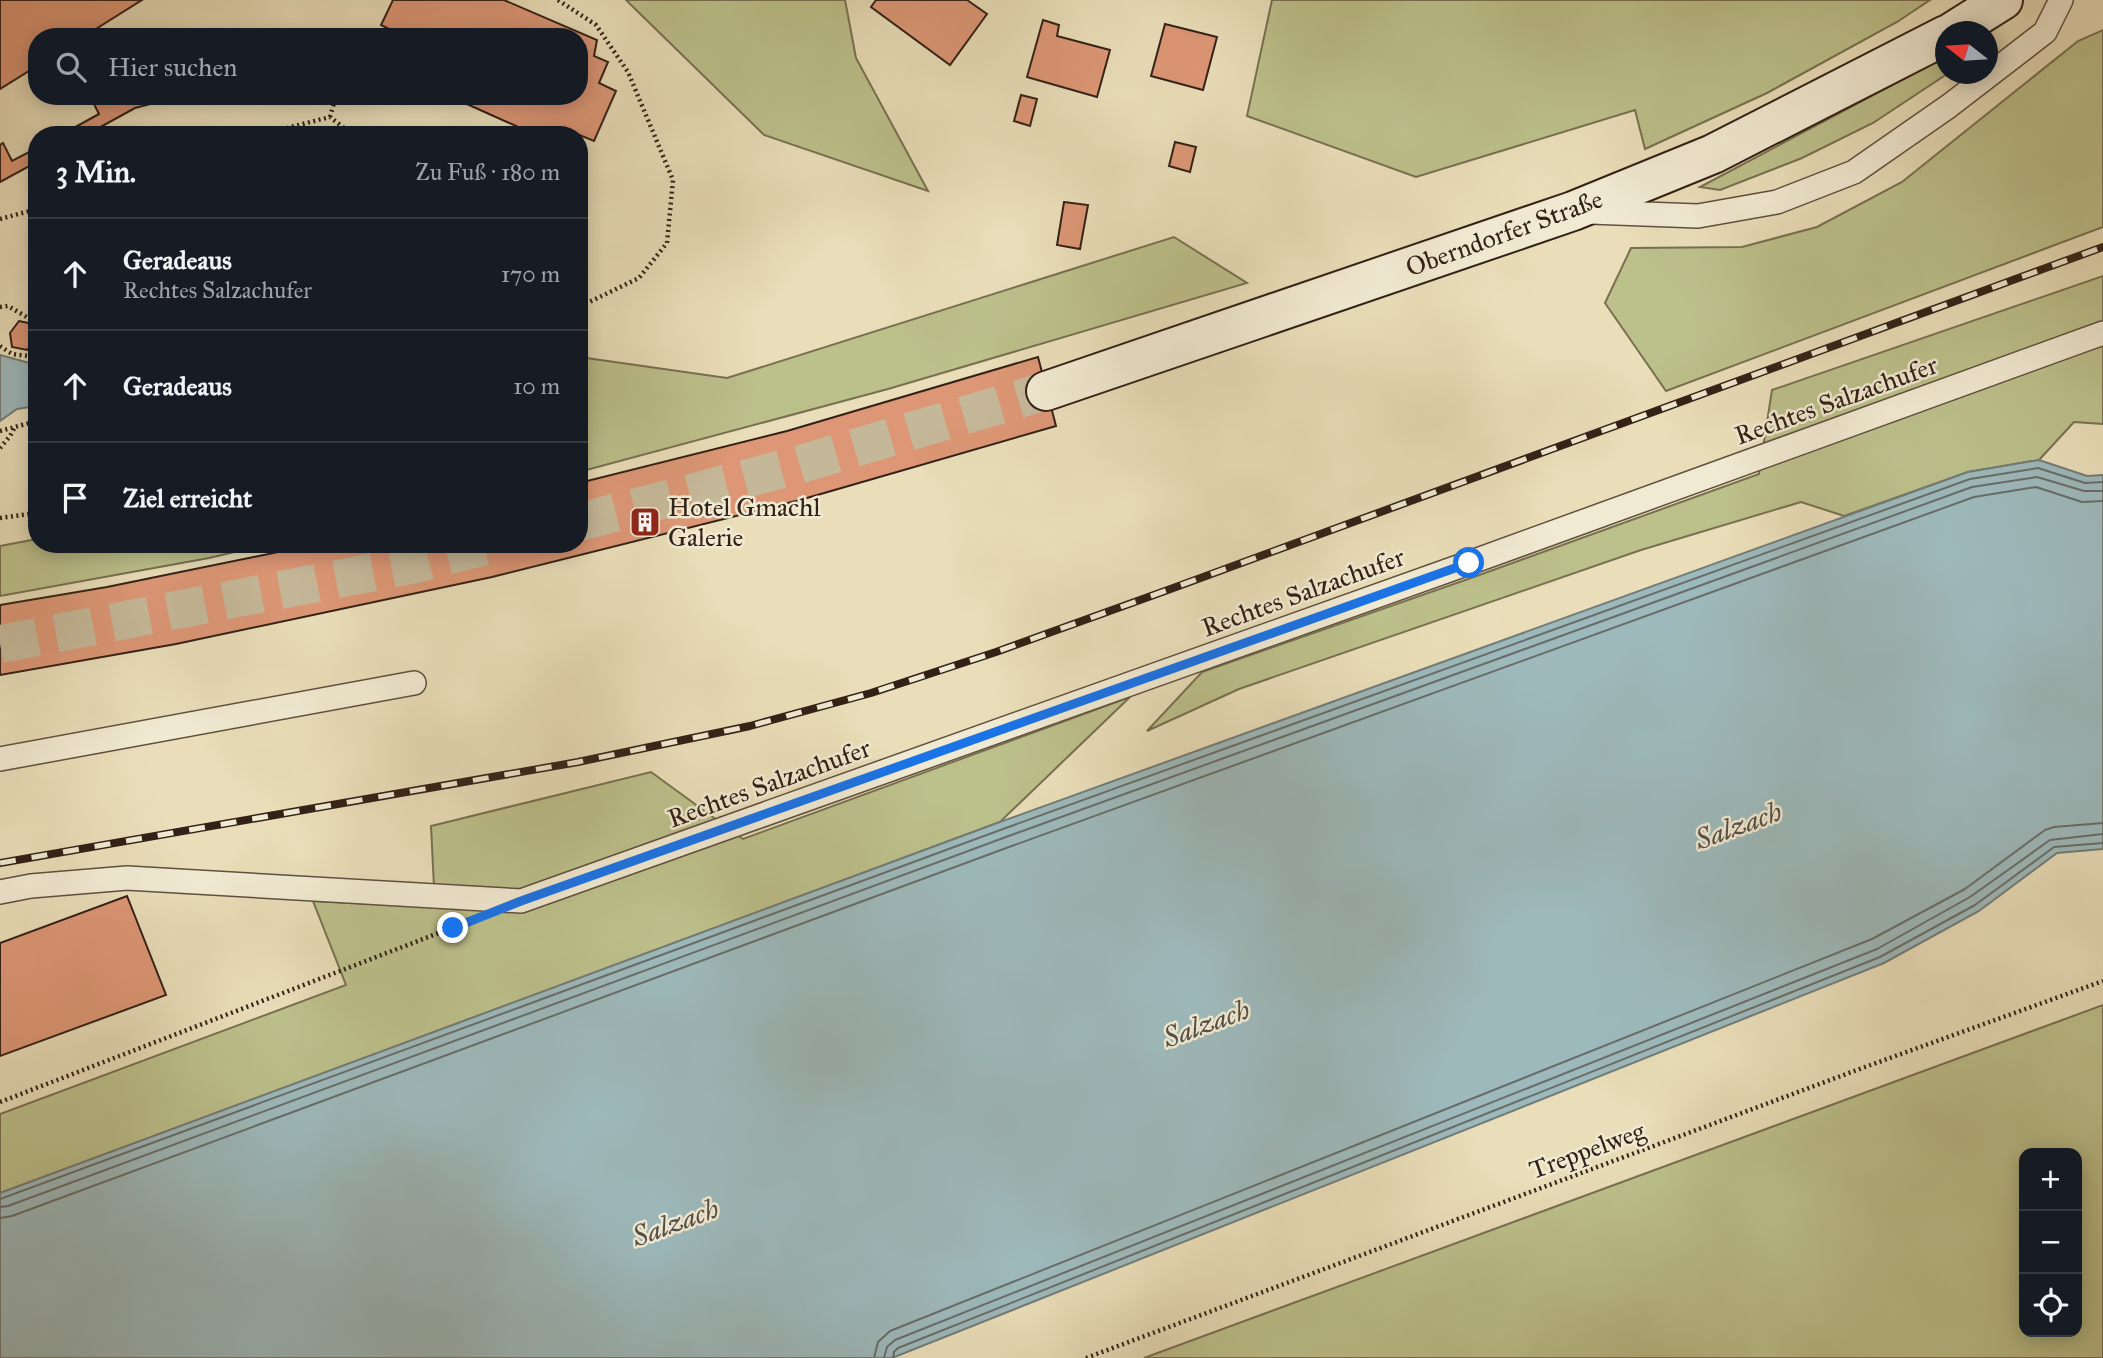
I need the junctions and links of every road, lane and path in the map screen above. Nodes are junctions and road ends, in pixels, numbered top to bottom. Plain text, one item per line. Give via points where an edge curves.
1 (558, 0) edge
2 (2003, 0) edge
3 (2061, 0) edge
4 (1970, 21) edge
5 (1935, 41) edge
6 (333, 105) edge
7 (330, 117) junction
8 (295, 126) edge
9 (342, 126) edge
10 (0, 209) edge
11 (28, 211) edge
12 (1573, 211) junction
13 (2, 218) edge
14 (588, 303) edge
15 (0, 305) edge
16 (28, 318) edge
17 (2103, 333) edge
18 (0, 346) edge
19 (28, 356) edge
20 (1046, 391) tunnel mouth
21 (28, 423) edge
22 (15, 427) junction
23 (0, 430) edge
24 (0, 447) edge
25 (28, 514) edge
26 (0, 518) edge
27 (414, 683) dead end
28 (0, 759) edge
29 (0, 892) edge
30 (453, 928) dead end
31 (2103, 981) edge
32 (0, 1102) edge
33 (1086, 1358) edge

1 - 14 path via 596,25 628,72 673,180 667,243 639,278
2 - 4 main road
3 - 12 lane via 2045,32 1854,172 1777,202 1698,216
5 - 12 main road, Oberndorfer Straße via 1713,154
6 - 7 path
7 - 8 path
7 - 9 path
10 - 13 path
11 - 13 path
12 - 20 main road, Oberndorfer Straße
15 - 16 path
17 - 29 lane, Rechtes Salzachufer via 521,901 127,878
18 - 19 path via 12,354
21 - 22 path
22 - 23 path
22 - 24 path
25 - 26 path
27 - 28 lane
30 - 32 path
31 - 33 path, Treppelweg

